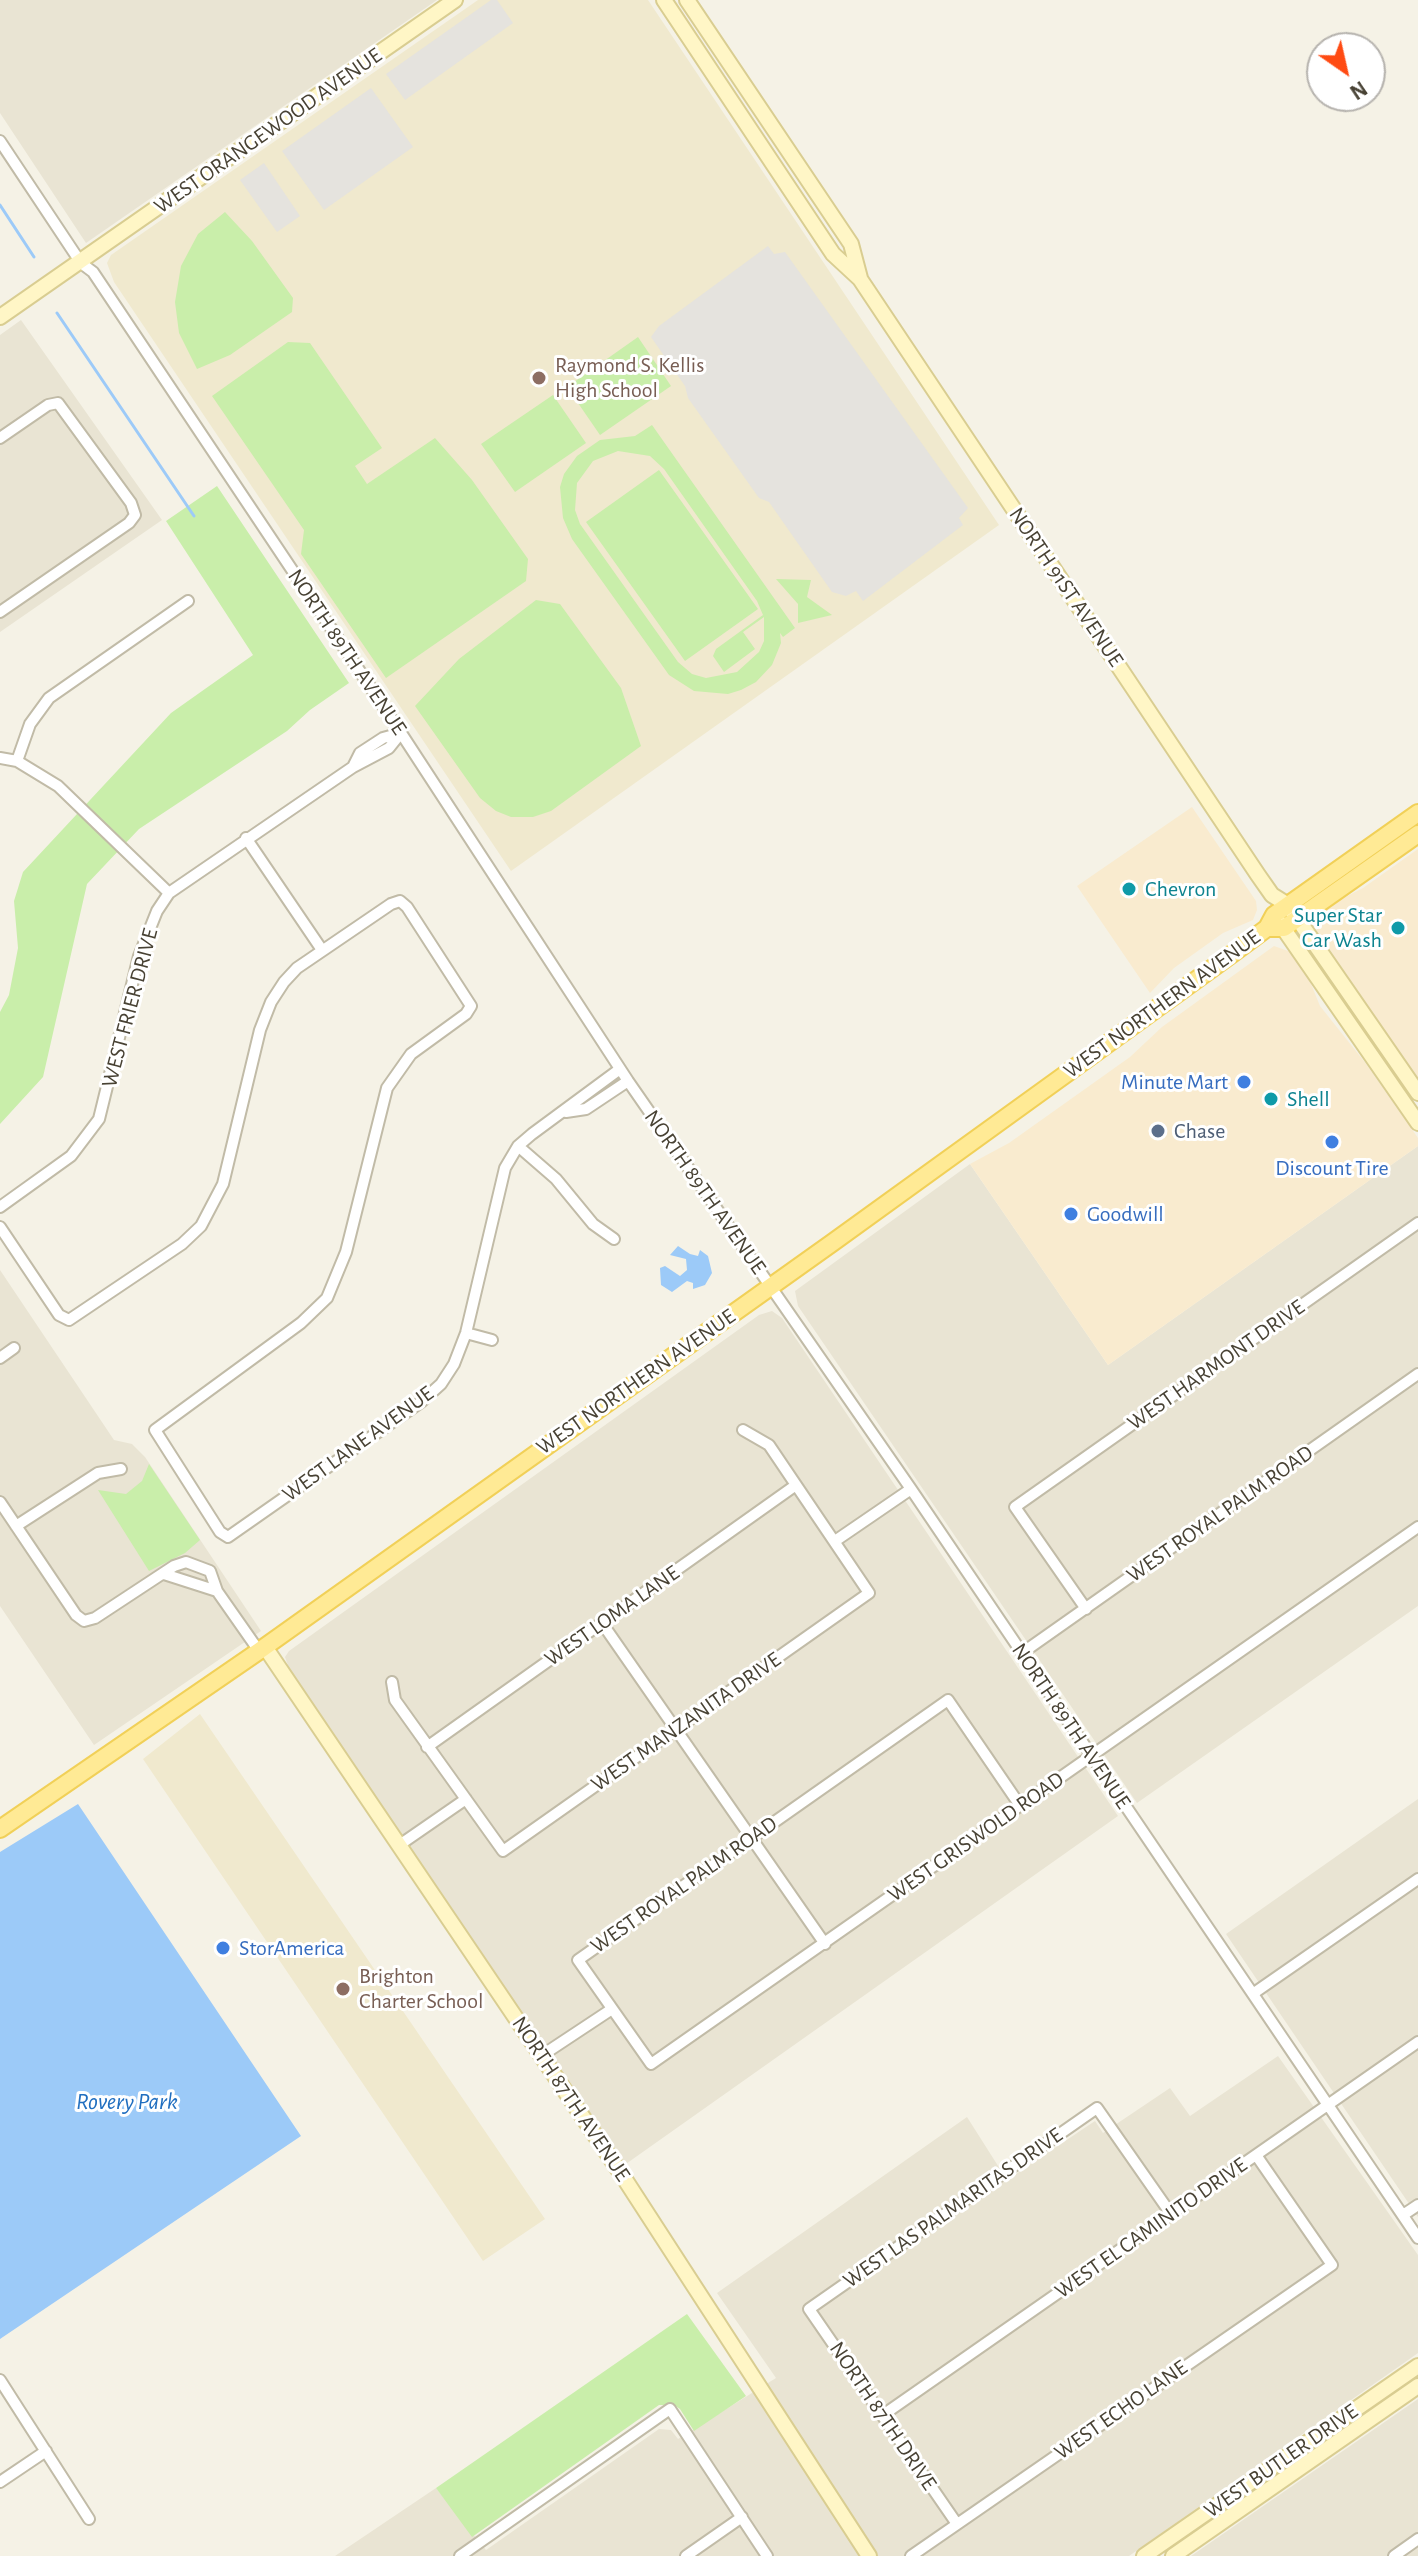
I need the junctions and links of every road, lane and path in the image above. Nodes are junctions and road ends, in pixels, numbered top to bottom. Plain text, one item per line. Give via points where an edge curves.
1 (455, 0) edge
2 (664, 0) edge
3 (687, 0) edge
4 (0, 141) edge
5 (785, 146) junction
6 (768, 157) junction
7 (81, 263) junction
8 (860, 279) junction
9 (0, 317) edge
10 (0, 438) edge
11 (188, 601) dead end
12 (0, 612) edge
13 (401, 733) junction
14 (0, 758) edge
15 (17, 761) junction
16 (1418, 813) edge
17 (1418, 834) edge
18 (246, 838) junction
19 (169, 893) junction
20 (1282, 919) junction
21 (322, 950) junction
22 (1366, 1049) junction
23 (620, 1069) junction
24 (628, 1081) junction
25 (1418, 1093) edge
26 (1418, 1103) edge
27 (566, 1112) junction
28 (1418, 1123) edge
29 (518, 1146) junction
30 (0, 1207) edge
31 (1418, 1223) edge
32 (0, 1227) edge
33 (614, 1239) dead end
34 (771, 1286) junction
35 (466, 1333) junction
36 (492, 1340) dead end
37 (14, 1348) dead end
38 (0, 1358) edge
39 (1418, 1374) edge
40 (743, 1430) dead end
41 (121, 1469) dead end
42 (796, 1485) junction
43 (911, 1489) junction
44 (0, 1502) edge
45 (16, 1526) junction
46 (1418, 1527) edge
47 (835, 1541) junction
48 (199, 1565) junction
49 (164, 1574) junction
50 (192, 1581) junction
51 (217, 1591) junction
52 (1086, 1609) junction
53 (602, 1623) junction
54 (262, 1649) junction
55 (1022, 1653) junction
56 (392, 1682) dead end
57 (676, 1729) junction
58 (427, 1747) junction
59 (1092, 1755) junction
60 (466, 1799) junction
61 (1019, 1804) junction
62 (0, 1829) edge
63 (751, 1838) junction
64 (398, 1846) junction
65 (1418, 1879) edge
66 (825, 1944) junction
67 (1254, 1993) junction
68 (612, 2009) junction
69 (1418, 2042) edge
70 (541, 2056) junction
71 (1328, 2104) junction
72 (1256, 2155) junction
73 (1418, 2205) edge
74 (1171, 2214) junction
75 (1403, 2215) junction
76 (1418, 2238) edge
77 (809, 2309) joint
78 (1418, 2366) edge
79 (0, 2380) edge
80 (1418, 2386) edge
81 (883, 2415) junction
82 (46, 2451) junction
83 (0, 2482) edge
84 (742, 2517) junction
85 (89, 2519) dead end
86 (957, 2524) junction
87 (1418, 2539) edge
88 (460, 2556) edge
89 (686, 2556) edge
90 (767, 2556) edge
91 (869, 2556) edge
92 (911, 2556) edge
93 (1144, 2556) edge
94 (1173, 2556) edge
95 (1394, 2556) edge

1 - 7 street, WEST ORANGEWOOD AVENUE
2 - 6 street, NORTH 91ST AVENUE
3 - 5 street, NORTH 91ST AVENUE
4 - 7 street, NORTH 89TH AVENUE
5 - 6 street
5 - 8 street, NORTH 91ST AVENUE via 851,244
6 - 8 street, NORTH 91ST AVENUE via 833,254
7 - 9 street, WEST ORANGEWOOD AVENUE
7 - 13 street, NORTH 89TH AVENUE via 93,272
8 - 20 street, NORTH 91ST AVENUE via 1272,895
10 - 12 street via 58,403 135,515
11 - 15 street via 49,698 30,724
13 - 18 street, WEST FRIER DRIVE via 389,748
13 - 23 street, NORTH 89TH AVENUE
14 - 15 street
15 - 19 street via 58,786
16 - 20 main road, WEST NORTHERN AVENUE
17 - 20 main road, WEST NORTHERN AVENUE
18 - 19 street, WEST FRIER DRIVE
18 - 21 street
19 - 30 street, WEST FRIER DRIVE via 139,956 99,1119 71,1156
20 - 22 street, NORTH 91ST AVENUE
20 - 25 street, NORTH 91ST AVENUE
20 - 34 main road, WEST NORTHERN AVENUE
21 - 32 street via 297,968 271,1002 223,1184 201,1226 182,1244 69,1320 59,1315
21 - 35 street, WEST LANE AVENUE via 400,901 471,1006 411,1054 387,1088 346,1252 327,1298 301,1323 155,1430 228,1537 421,1402 441,1384
22 - 26 street via 1382,1054
22 - 28 street, NORTH 91ST AVENUE
23 - 24 street, NORTH 89TH AVENUE
23 - 27 street, WEST LANE AVENUE
24 - 27 street, WEST LANE AVENUE via 586,1109
24 - 34 street, NORTH 89TH AVENUE
27 - 29 street, WEST LANE AVENUE
29 - 33 street
29 - 35 street, WEST LANE AVENUE via 499,1186
31 - 52 street, WEST HARMONT DRIVE via 1015,1507
34 - 43 street, NORTH 89TH AVENUE
34 - 54 main road, WEST NORTHERN AVENUE
35 - 36 street
37 - 38 street
39 - 52 street, WEST ROYAL PALM ROAD
40 - 42 street via 769,1445
41 - 45 street via 98,1473
42 - 47 street
42 - 53 street, WEST LOMA LANE
43 - 47 street
43 - 55 street, NORTH 89TH AVENUE
44 - 45 street
45 - 49 street via 84,1621
46 - 59 street, WEST GRISWOLD ROAD
47 - 57 street, WEST MANZANITA DRIVE via 869,1593
48 - 49 street via 186,1562
48 - 50 street
48 - 51 street, NORTH 87TH AVENUE via 210,1571
49 - 50 street
50 - 51 street
51 - 54 street, NORTH 87TH AVENUE
52 - 55 street, WEST ROYAL PALM ROAD
53 - 57 street
53 - 58 street, WEST LOMA LANE
54 - 62 main road, WEST NORTHERN AVENUE
54 - 64 street, NORTH 87TH AVENUE
55 - 59 street, NORTH 89TH AVENUE
56 - 58 street via 395,1700
57 - 60 street, WEST MANZANITA DRIVE via 503,1851
57 - 63 street
58 - 60 street
59 - 61 street, WEST GRISWOLD ROAD
59 - 67 street, NORTH 89TH AVENUE
60 - 64 street
61 - 63 street, WEST ROYAL PALM ROAD via 948,1700
61 - 66 street, WEST GRISWOLD ROAD
63 - 66 street
63 - 68 street, WEST ROYAL PALM ROAD via 578,1960
64 - 70 street, NORTH 87TH AVENUE
65 - 67 street
66 - 68 street, WEST GRISWOLD ROAD via 651,2064
67 - 71 street, NORTH 89TH AVENUE
68 - 70 street
69 - 71 street, WEST EL CAMINITO DRIVE
70 - 91 street, NORTH 87TH AVENUE
71 - 72 street, WEST EL CAMINITO DRIVE
71 - 75 street, NORTH 89TH AVENUE
72 - 74 street, WEST EL CAMINITO DRIVE
72 - 86 street, WEST ECHO LANE via 1332,2265
73 - 75 street
74 - 77 street, WEST LAS PALMARITAS DRIVE via 1097,2108
74 - 81 street, WEST EL CAMINITO DRIVE
75 - 76 street, NORTH 89TH AVENUE
77 - 81 street, NORTH 87TH DRIVE
78 - 93 street, WEST BUTLER DRIVE
79 - 82 street
80 - 94 street, WEST BUTLER DRIVE
81 - 86 street, NORTH 87TH DRIVE
82 - 83 street
82 - 85 street
84 - 88 street via 670,2409
84 - 89 street
84 - 90 street
86 - 92 street, WEST ECHO LANE
87 - 95 street

